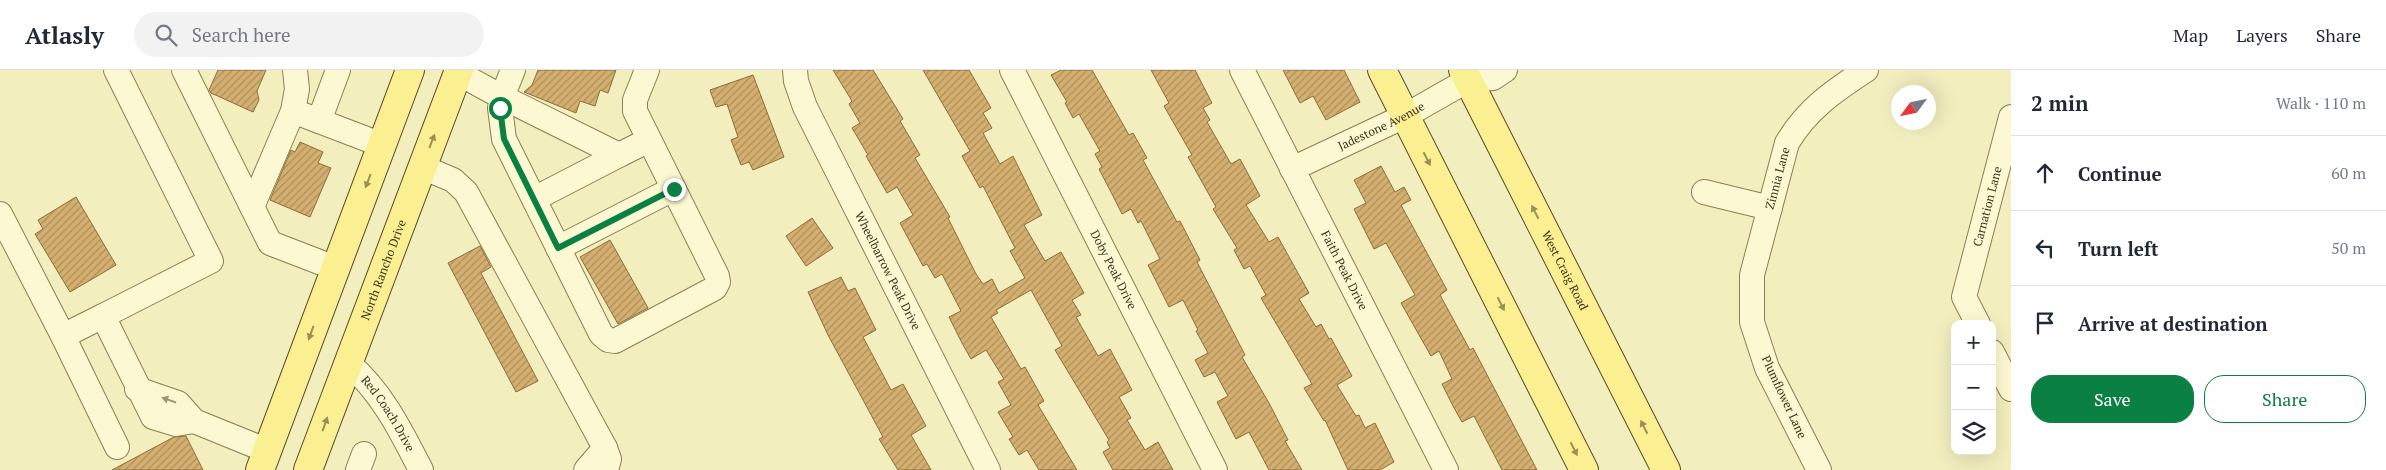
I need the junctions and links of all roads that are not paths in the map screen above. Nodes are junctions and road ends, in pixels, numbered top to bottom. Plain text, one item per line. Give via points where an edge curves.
1 (116, 70) edge
2 (184, 70) edge
3 (295, 70) edge
4 (338, 70) edge
5 (410, 70) edge
6 (513, 70) edge
7 (647, 70) edge
8 (795, 70) edge
9 (1012, 70) edge
10 (1242, 70) edge
11 (1382, 70) edge
12 (1505, 70) edge
13 (1866, 70) edge
14 (458, 72) edge
15 (1469, 73) edge
16 (502, 97) junction
17 (293, 111) junction
18 (1405, 116) junction
19 (2011, 117) edge
20 (319, 121) junction
21 (649, 140) junction
22 (382, 145) junction
23 (619, 155) junction
24 (422, 167) junction
25 (1292, 169) junction
26 (674, 189) junction
27 (1704, 192) dead end
28 (534, 200) junction
29 (252, 207) junction
30 (1770, 208) junction
31 (0, 214) edge
32 (558, 248) junction
33 (335, 268) junction
34 (103, 316) junction
35 (1976, 320) edge
36 (1752, 322) joint
37 (63, 336) junction
38 (1996, 360) edge
39 (348, 363) junction
40 (2011, 389) edge
41 (117, 447) dead end
42 (606, 459) edge
43 (264, 460) edge
44 (308, 470) edge
45 (421, 470) edge
46 (586, 470) edge
47 (988, 470) edge
48 (1215, 470) edge
49 (1446, 470) edge
50 (1584, 470) edge
51 (1666, 470) edge
52 (1820, 470) edge

1 - 34 street via 211,261
2 - 29 street
3 - 17 street via 297,89
4 - 20 street
5 - 22 main road
6 - 16 street
7 - 21 street via 635,100 635,111
8 - 47 street, Wheelbarrow Peak Drive via 805,107
9 - 48 street, Doby Peak Drive
10 - 25 street, Faith Peak Drive
11 - 18 main road
12 - 15 street, Jadestone Avenue via 1493,78
13 - 30 street, Zinnia Lane via 1834,91 1798,123 1787,143
14 - 16 street
24 -> 14 main road, North Rancho Drive
15 - 18 street, Jadestone Avenue
51 -> 15 main road, West Craig Road
16 - 23 street
16 - 28 street via 500,108 504,139
17 - 20 street
17 - 29 street
18 - 25 street, Jadestone Avenue
18 -> 50 main road
19 - 35 street, Carnation Lane via 1964,297
20 - 22 street
21 - 23 street
21 - 26 street
22 -> 33 main road
23 - 28 street
24 - 39 main road, North Rancho Drive
24 - 42 street via 453,180 466,192
25 - 49 street, Faith Peak Drive
26 - 32 street
26 - 32 street via 718,282 714,288 615,341 601,334
27 - 30 street
28 - 32 street
29 - 33 street via 270,243
30 - 36 street, Zinnia Lane via 1752,275
31 - 37 street
33 -> 43 main road
34 - 37 street
34 - 43 street via 137,389 178,403 194,421
36 - 52 street, Plumflower Lane via 1767,368
37 - 41 street
38 - 40 street
44 -> 39 main road, North Rancho Drive
39 - 45 street, Red Coach Drive via 388,408
42 - 46 street

